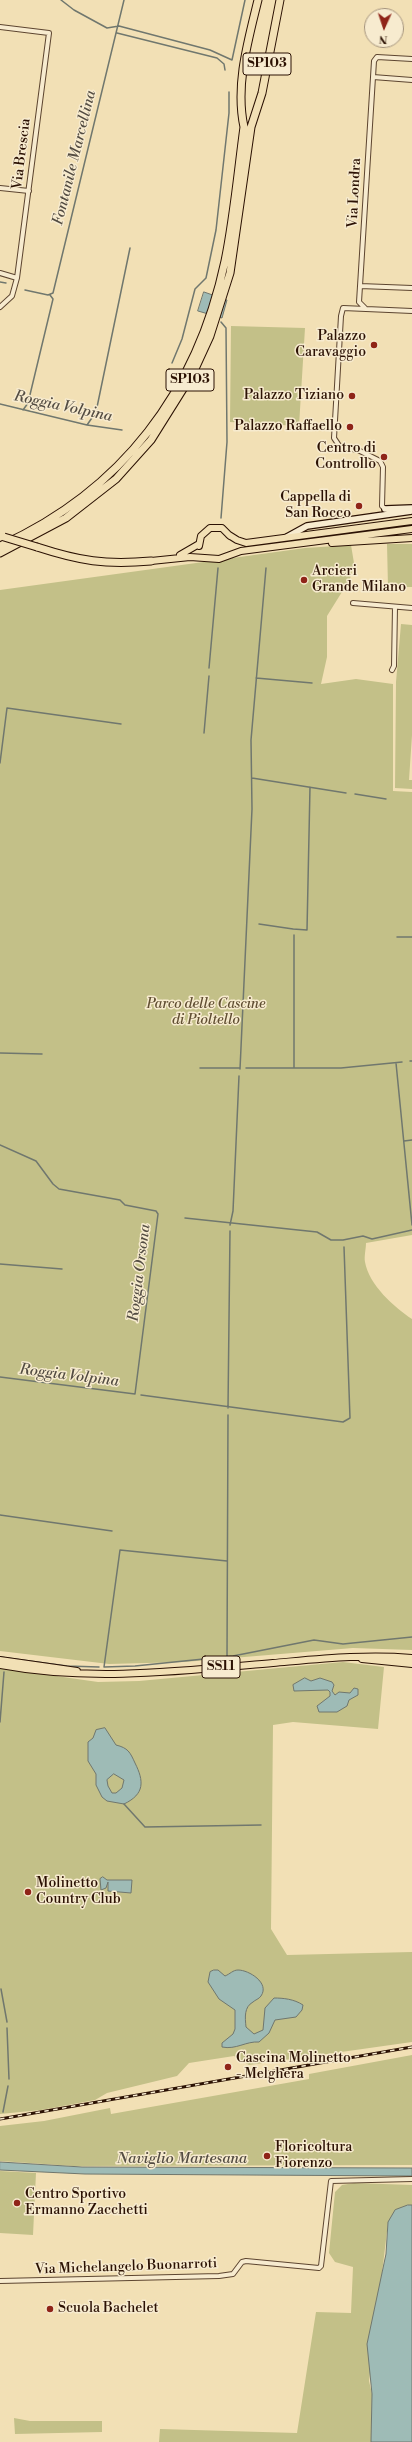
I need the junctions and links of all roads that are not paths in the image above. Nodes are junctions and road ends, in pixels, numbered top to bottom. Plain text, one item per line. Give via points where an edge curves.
1 (258, 0) edge
2 (280, 0) edge
3 (0, 27) edge
4 (412, 59) edge
5 (373, 77) junction
6 (412, 80) edge
7 (248, 127) junction
8 (0, 188) edge
9 (29, 191) junction
10 (0, 273) edge
11 (17, 278) junction
12 (360, 286) junction
13 (412, 288) edge
14 (359, 302) junction
15 (0, 307) edge
16 (353, 308) junction
17 (365, 309) junction
18 (412, 312) edge
19 (412, 508) edge
20 (385, 509) joint
21 (412, 511) edge
22 (412, 521) edge
23 (412, 529) edge
24 (2, 537) edge
25 (287, 537) junction
26 (412, 538) edge
27 (309, 543) junction
28 (0, 546) edge
29 (0, 553) edge
30 (174, 558) junction
31 (151, 561) joint
32 (353, 602) dead end
33 (395, 607) junction
34 (412, 608) edge
35 (392, 670) dead end
36 (343, 1656) junction
37 (412, 1658) edge
38 (0, 1660) edge
39 (412, 1664) edge
40 (0, 1665) edge
41 (96, 1674) junction
42 (412, 2179) edge
43 (0, 2281) edge

1 - 7 highway, SP103 via 242,79 241,112
2 - 7 highway, SP103 via 262,92
3 - 9 street, Via Brescia via 49,33
4 - 5 street, Via Londra via 378,57 374,61
5 - 6 street
5 - 12 street, Via Londra
7 - 28 highway, SP103 via 221,277 199,343 180,383 141,442 102,482 63,512
7 - 29 highway, SP103 via 230,274 208,341 189,382 147,446 112,484 66,518
8 - 9 street
9 - 11 street, Via Brescia
10 - 11 street
11 - 15 street, Via Brescia via 10,298
12 - 13 street
12 - 14 street, Via Londra
14 - 16 street
14 - 17 street
16 - 17 street
16 - 20 street via 343,308 334,438 340,447 358,450 380,461 383,467 382,506
17 - 18 street
19 - 20 street
21 - 25 street via 307,526
22 - 25 main road
23 - 27 main road
24 - 31 highway, bridge via 88,562
25 - 30 main road via 246,543 220,528 210,528 202,534 199,545
26 - 27 main road
27 - 30 main road via 227,555 218,560 207,557
30 - 31 main road
32 - 33 street
33 - 34 street
33 - 35 street
36 - 37 main road, SS11
36 - 39 main road, SS11
36 - 41 main road, SS11 via 185,1671
38 - 41 main road, SS11
40 - 41 main road, SS11 via 63,1674
42 - 43 street, Via Michelangelo Buonarroti via 331,2181 319,2268 246,2261 234,2274 225,2275

